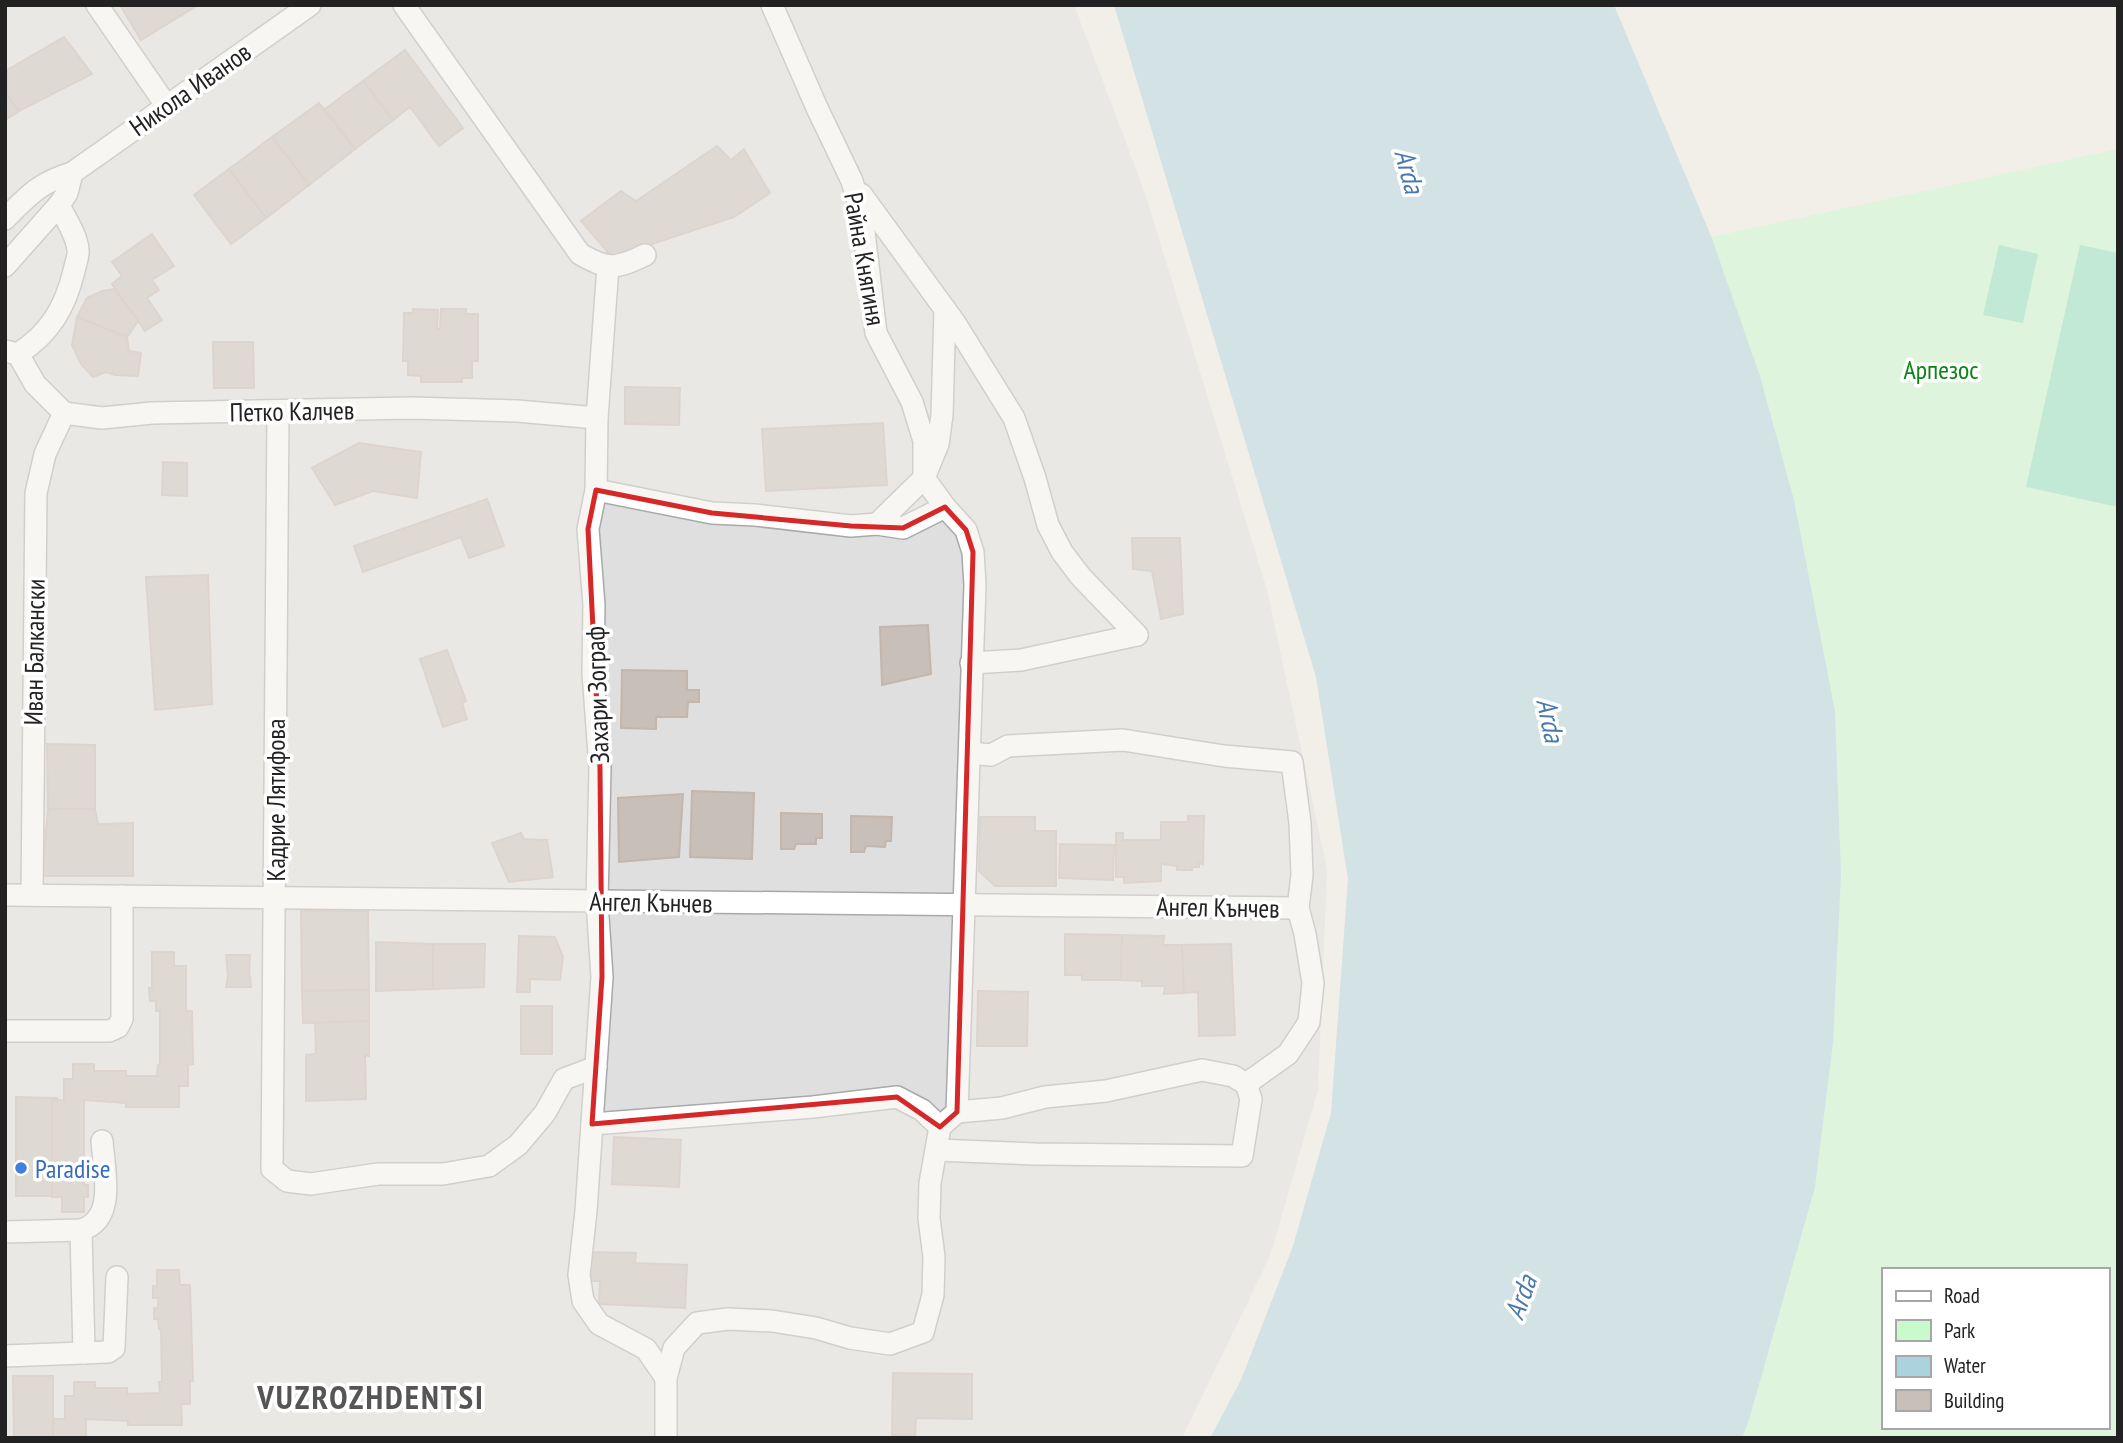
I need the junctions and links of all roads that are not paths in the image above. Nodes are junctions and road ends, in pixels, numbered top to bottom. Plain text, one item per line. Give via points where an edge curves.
1 (97, 5) edge
2 (310, 5) edge
3 (404, 5) edge
4 (772, 5) edge
5 (166, 105) junction
6 (72, 173) junction
7 (852, 181) junction
8 (29, 196) junction
9 (5, 200) edge
10 (59, 205) junction
11 (5, 219) edge
12 (645, 255) dead end
13 (5, 266) edge
14 (608, 267) junction
15 (945, 309) junction
16 (11, 352) edge
17 (278, 412) junction
18 (64, 414) junction
19 (597, 418) junction
20 (924, 478) junction
21 (596, 490) junction
22 (945, 507) junction
23 (877, 524) junction
24 (971, 663) junction
25 (970, 753) junction
26 (5, 895) edge
27 (32, 895) junction
28 (122, 896) junction
29 (275, 898) junction
30 (597, 901) junction
31 (963, 905) junction
32 (1298, 908) junction
33 (5, 1031) edge
34 (596, 1067) junction
35 (1246, 1084) junction
36 (957, 1112) junction
37 (592, 1124) junction
38 (940, 1127) junction
39 (103, 1141) dead end
40 (937, 1150) junction
41 (81, 1230) junction
42 (5, 1232) edge
43 (117, 1277) dead end
44 (84, 1353) junction
45 (5, 1356) edge
46 (666, 1378) junction
47 (666, 1438) edge

1 - 5 street
2 - 5 street, Никола Иванов
3 - 14 street via 580,254
4 - 7 street, Райна Княгиня
5 - 6 street, Никола Иванов
6 - 8 street, Никола Иванов via 51,179
6 - 10 street
7 - 15 street
7 - 20 street, Райна Княгиня via 862,215 876,333 912,402 924,441
8 - 9 street
8 - 11 street
10 - 13 street
10 - 16 street via 78,250 69,288 56,318 37,341
12 - 14 street
14 - 19 street, Захари Зограф
15 - 20 street via 942,415 938,444
15 - 24 street via 1014,418 1048,525 1062,552 1137,635 1021,660
16 - 18 street
17 - 18 street, Петко Калчев via 102,418
17 - 19 street, Петко Калчев via 411,408
17 - 29 street, Кадрие Лятифова
18 - 27 street, Иван Балкански via 45,454 36,492
19 - 21 street, Захари Зограф
20 - 22 street
20 - 23 street
21 - 23 street via 712,513 851,526
21 - 30 street, Захари Зограф via 588,528 600,768
22 - 23 street via 903,528
22 - 24 street via 966,530 973,552
24 - 25 street
25 - 31 street
25 - 32 street via 991,755 1008,746 1123,740 1292,762 1300,823
26 - 27 street, Ангел Кънчев
27 - 28 street, Ангел Кънчев
28 - 29 street, Ангел Кънчев
28 - 33 street via 123,1006 118,1027 109,1031
29 - 30 street, Ангел Кънчев
29 - 34 street, Кадрие Лятифова via 272,1169 287,1181 311,1184 489,1166 517,1145 545,1113 564,1079
30 - 31 street, Ангел Кънчев
30 - 34 street, Захари Зограф via 602,977
31 - 32 street, Ангел Кънчев
31 - 36 street
32 - 35 street via 1313,983 1309,1022 1288,1054
34 - 37 street, Захари Зограф
35 - 36 street via 1233,1076 1202,1070 1106,1091
35 - 40 street via 1251,1099 1242,1156
36 - 38 street
37 - 38 street via 897,1097 922,1110
37 - 46 street, Захари Зограф via 579,1275 583,1301 599,1325 646,1349
38 - 40 street
39 - 41 street via 103,1211 92,1227
40 - 46 street via 929,1219 933,1294 923,1332 890,1345 772,1321 697,1323 674,1348
41 - 42 street
41 - 44 street
43 - 44 street via 114,1348
44 - 45 street
46 - 47 street

